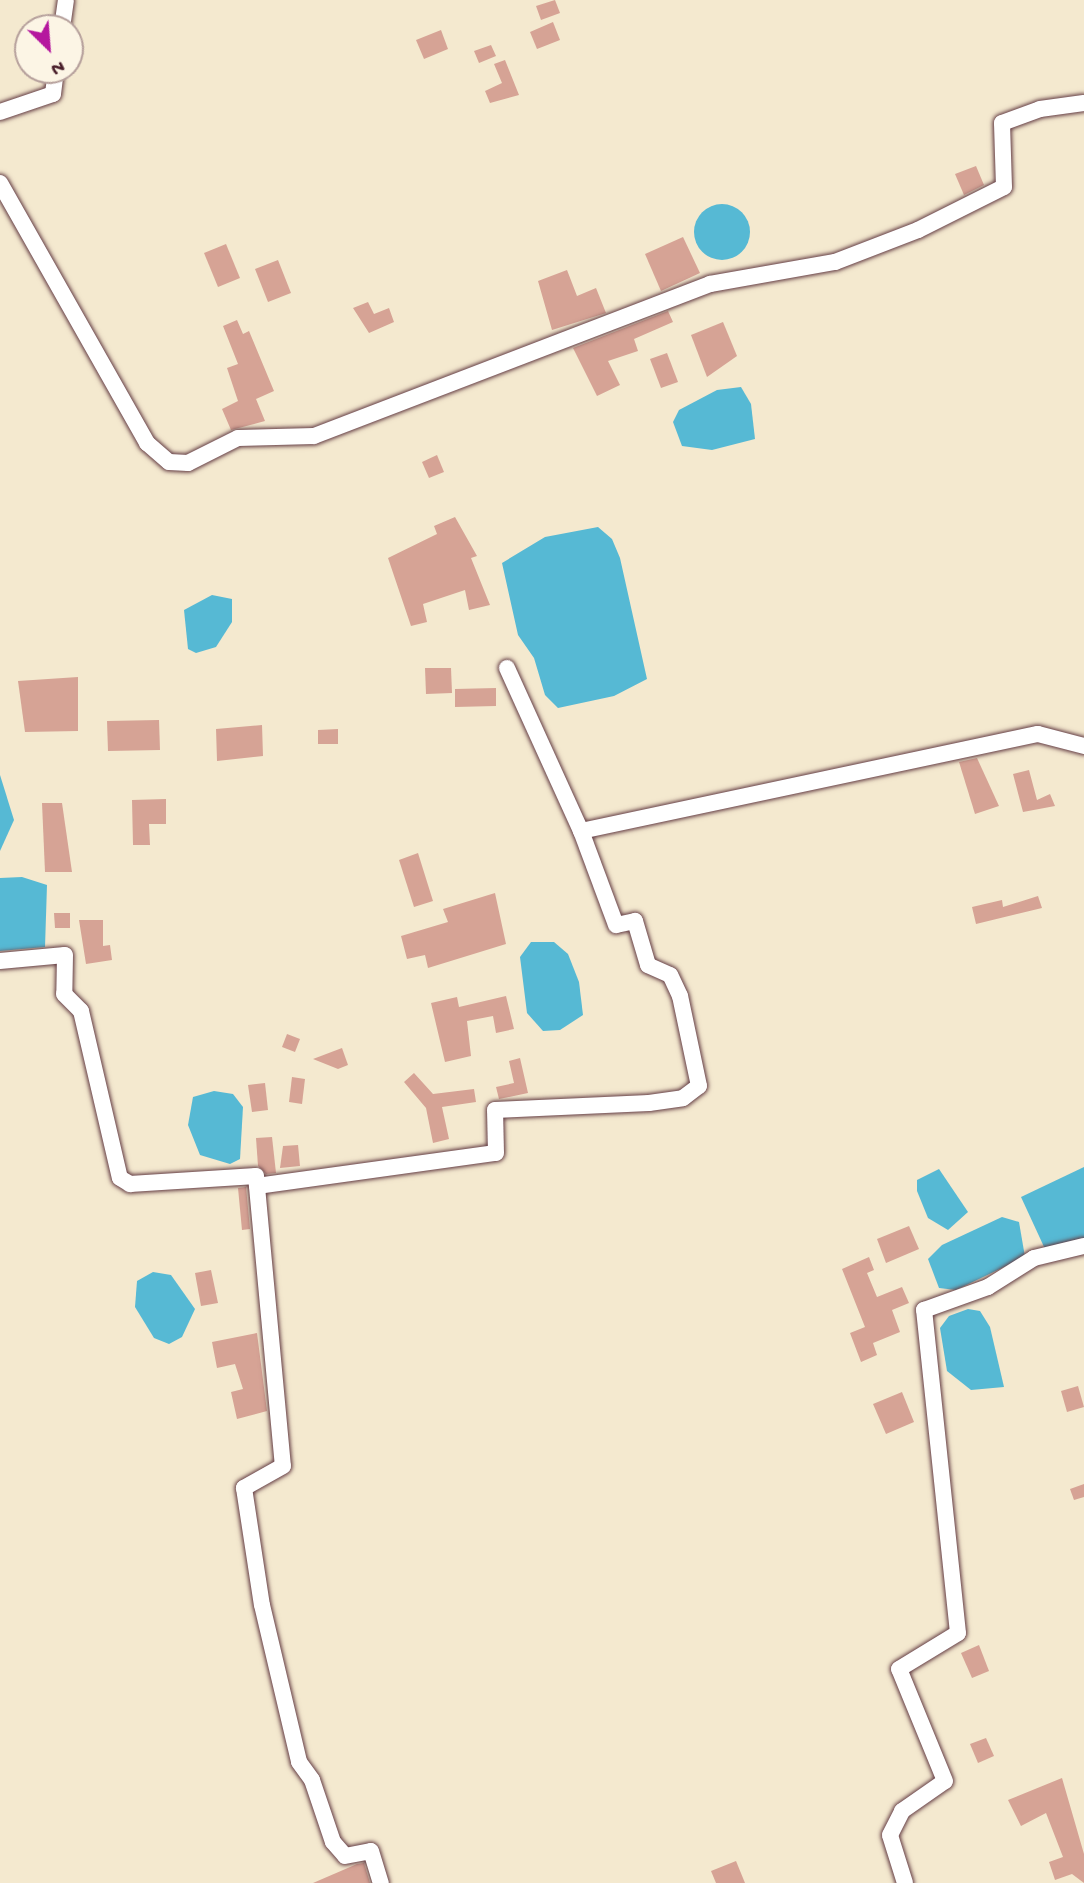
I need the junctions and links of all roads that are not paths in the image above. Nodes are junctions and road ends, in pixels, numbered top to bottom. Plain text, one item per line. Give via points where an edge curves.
1 (54, 84) edge
2 (1084, 103) edge
3 (0, 112) edge
4 (1, 181) edge
5 (507, 668) dead end
6 (1084, 746) edge
7 (581, 831) junction
8 (0, 961) edge
9 (257, 1186) junction
10 (1084, 1246) edge
11 (381, 1883) edge
12 (905, 1883) edge

1 - 3 street via 52,94
2 - 4 street via 1040,109 1002,123 1004,187 918,230 835,262 710,284 314,436 238,438 188,463 169,462 147,443
5 - 7 street
6 - 7 street via 1038,734
7 - 9 street via 616,925 635,921 648,965 670,975 680,996 699,1086 683,1098 649,1103 495,1110 496,1153
8 - 9 street via 65,955 64,994 81,1011 120,1178 130,1184 256,1176
9 - 11 street via 283,1466 244,1488 262,1605 299,1762 312,1780 333,1842 345,1856 371,1851
10 - 12 street via 1034,1258 988,1287 924,1310 958,1633 899,1669 945,1781 902,1811 890,1835

